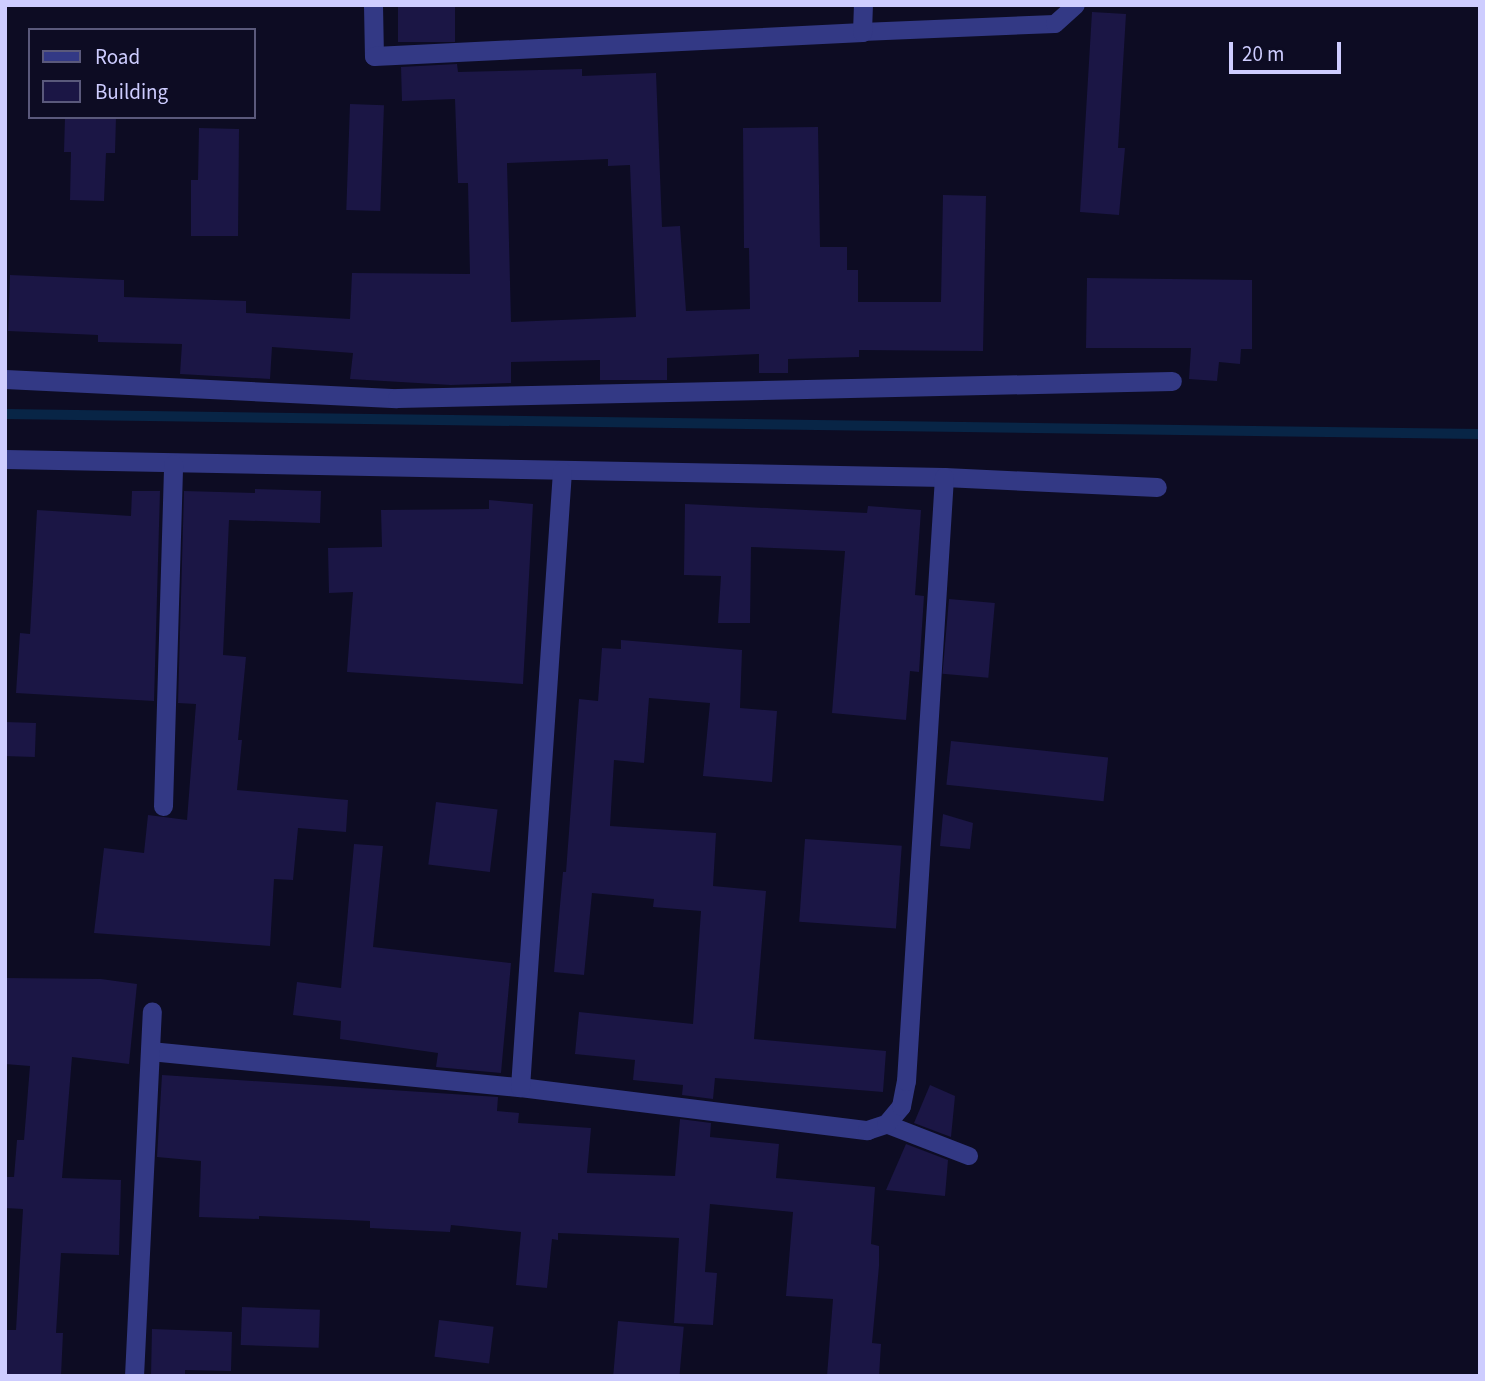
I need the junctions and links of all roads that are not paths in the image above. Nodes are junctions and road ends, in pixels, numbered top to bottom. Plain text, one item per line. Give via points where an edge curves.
1 (373, 5) edge
2 (863, 5) edge
3 (1076, 5) edge
4 (862, 32) junction
5 (5, 379) edge
6 (1172, 381) dead end
7 (5, 458) edge
8 (173, 464) junction
9 (562, 471) junction
10 (944, 477) junction
11 (1157, 487) dead end
12 (163, 806) dead end
13 (152, 1011) dead end
14 (150, 1051) junction
15 (520, 1087) junction
16 (886, 1124) junction
17 (970, 1156) dead end
18 (134, 1376) edge

1 - 4 street via 374,56
2 - 4 street
3 - 4 lane via 1055,24
5 - 6 street via 397,398
7 - 8 street
8 - 9 street
8 - 12 street
9 - 10 street
9 - 15 street
10 - 11 street
10 - 16 street via 906,1081 901,1106
13 - 14 street
14 - 15 street
14 - 18 street
15 - 16 street via 867,1130
16 - 17 lane

